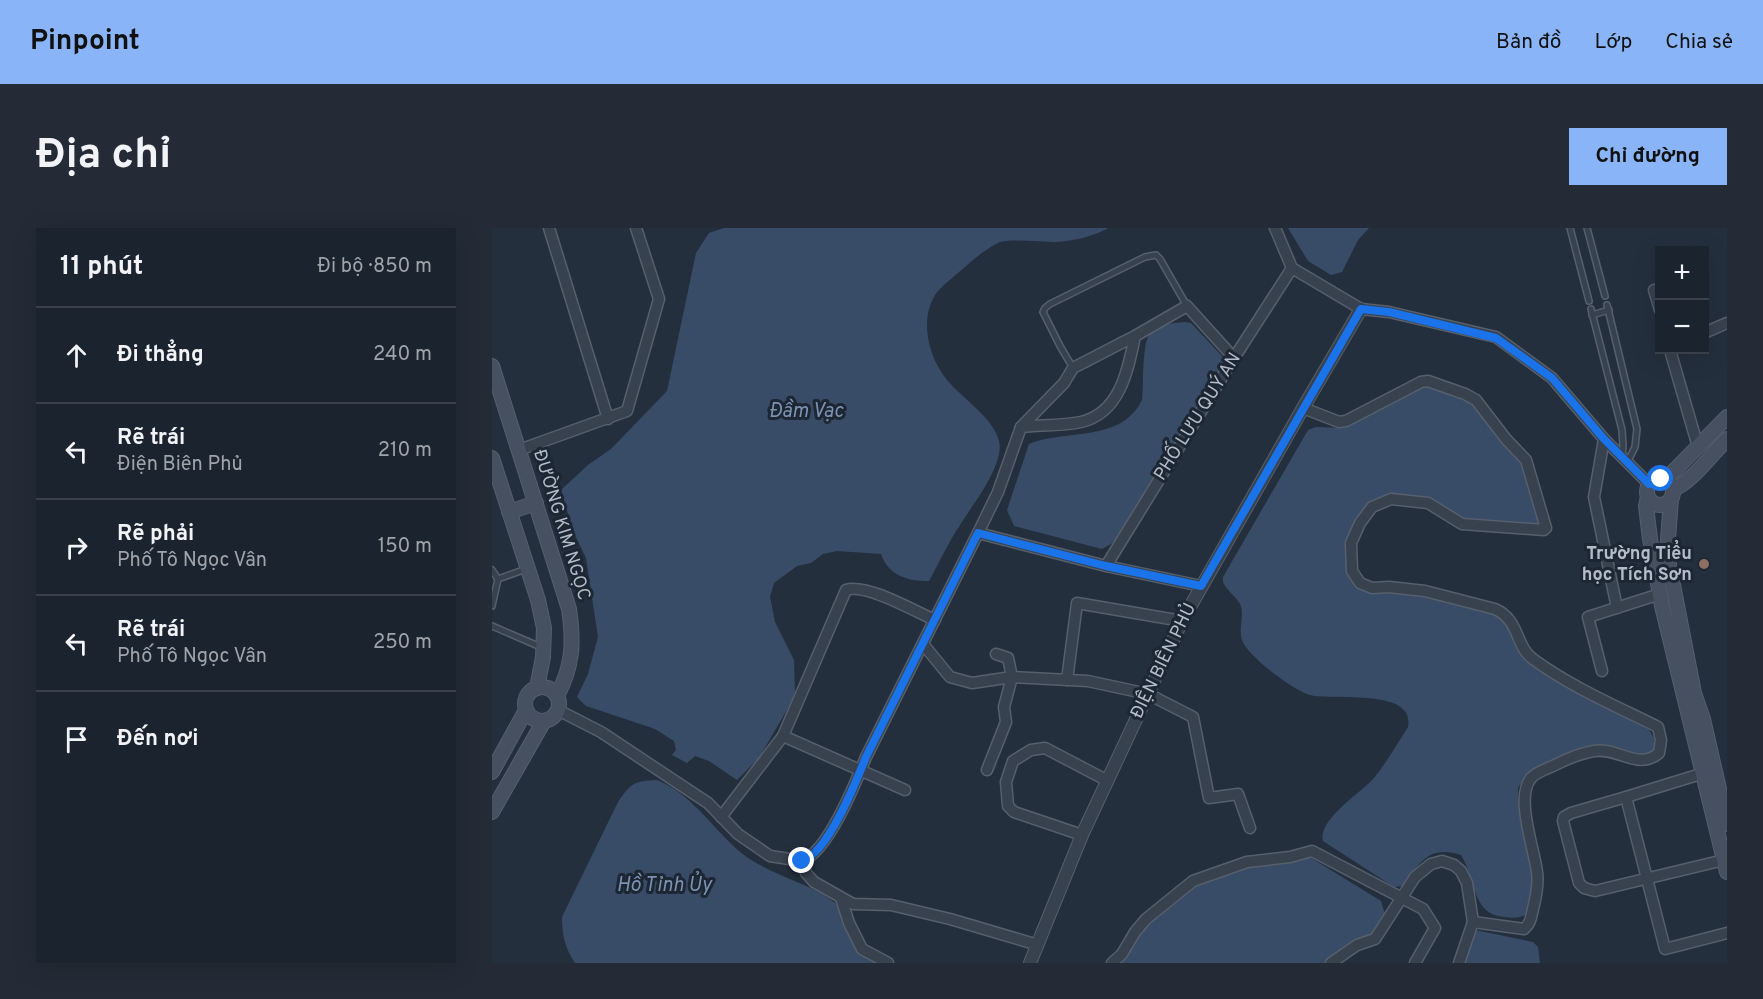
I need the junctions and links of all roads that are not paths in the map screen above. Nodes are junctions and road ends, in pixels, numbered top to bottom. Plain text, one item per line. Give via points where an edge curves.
1 (549, 228) edge
2 (636, 228) edge
3 (1275, 228) edge
4 (1570, 228) edge
5 (1587, 228) edge
6 (1292, 268) junction
7 (1654, 290) dead end
8 (1605, 296) dead end
9 (1656, 300) edge
10 (1589, 301) dead end
11 (1187, 306) junction
12 (1361, 309) junction
13 (1727, 323) edge
14 (1709, 331) edge
15 (1135, 336) junction
16 (1671, 354) edge
17 (1234, 358) junction
18 (492, 366) edge
19 (1073, 368) junction
20 (1303, 408) junction
21 (1727, 417) edge
22 (608, 418) junction
23 (1021, 427) junction
24 (1604, 439) junction
25 (1727, 440) edge
26 (1698, 447) junction
27 (519, 450) junction
28 (492, 458) edge
29 (1624, 460) junction
30 (1670, 489) junction
31 (1649, 491) junction
32 (536, 503) junction
33 (509, 512) junction
34 (978, 533) junction
35 (1106, 566) junction
36 (528, 569) junction
37 (492, 570) edge
38 (498, 579) junction
39 (1201, 586) junction
40 (1660, 594) junction
41 (492, 606) edge
42 (1617, 608) junction
43 (935, 620) junction
44 (1182, 621) junction
45 (492, 626) edge
46 (923, 644) junction
47 (543, 648) junction
48 (996, 654) dead end
49 (1602, 671) dead end
50 (1012, 677) junction
51 (1067, 680) junction
52 (537, 688) junction
53 (1148, 694) junction
54 (558, 703) junction
55 (526, 710) junction
56 (544, 721) junction
57 (783, 736) junction
58 (987, 770) dead end
59 (861, 771) junction
60 (492, 772) edge
61 (1704, 773) junction
62 (1108, 781) junction
63 (905, 790) dead end
64 (1626, 796) junction
65 (492, 812) edge
66 (721, 817) junction
67 (1727, 824) edge
68 (1250, 828) dead end
69 (1082, 835) junction
70 (802, 861) junction
71 (1725, 866) edge
72 (1646, 878) junction
73 (841, 898) junction
74 (1400, 898) junction
75 (1473, 922) junction
76 (1727, 933) edge
77 (1038, 945) junction
78 (888, 963) edge
79 (1030, 963) edge
80 (1112, 963) edge
81 (1331, 963) edge
82 (1415, 963) edge
83 (1459, 963) edge

1 - 22 street
2 - 22 street via 659,299 627,411
3 - 6 street
4 - 10 lane
5 - 8 lane
6 - 12 street
6 - 17 street, PHỐ LƯU QUÝ AN
7 - 9 street
11 - 15 street
11 - 17 street
11 - 19 lane via 1156,255 1050,304 1044,312
12 - 20 street, ĐIỆN BIÊN PHỦ
12 - 24 street via 1496,338 1552,378
13 - 14 street
15 - 19 street
15 - 23 street via 1127,372 1111,405 1101,414 1081,422
16 - 26 street
17 - 35 street, PHỐ LƯU QUÝ AN
18 - 27 main road, ĐƯỜNG KIM NGỌC
19 - 23 street via 1064,383
20 - 39 street, ĐIỆN BIÊN PHỦ
20 - 75 street via 1346,421 1414,384 1428,381 1476,400 1526,460 1546,528 1462,524 1428,503 1391,499 1372,507 1360,523 1351,543 1352,572 1360,583 1372,588 1425,591 1504,613 1530,657 1658,727 1659,753 1651,760 1595,750 1533,775 1525,786 1524,802 1538,874 1530,924 1516,929
21 - 26 main road
22 - 27 street
23 - 34 street via 998,492
24 - 29 street
24 - 42 street via 1594,497
25 - 30 main road via 1689,481
26 - 30 main road
27 - 32 main road, ĐƯỜNG KIM NGỌC
28 - 33 main road
29 - 29 lane via 1622,430 1592,312 1608,307 1637,429 1635,447
29 - 31 street
30 - 31 main road via 1657,479
30 - 31 main road via 1668,502 1660,505 1655,504
30 - 67 main road via 1667,554 1694,693
31 - 40 main road via 1646,506
32 - 33 main road
32 - 54 main road, ĐƯỜNG KIM NGỌC via 569,609 573,635 570,666
33 - 36 main road
34 - 35 street
34 - 43 street
35 - 39 street
36 - 38 lane
36 - 47 main road via 544,628
37 - 38 lane
38 - 41 lane
39 - 44 street, ĐIỆN BIÊN PHỦ
40 - 42 street
40 - 61 main road
42 - 49 street via 1588,617
43 - 46 street
43 - 57 street via 874,593 856,588 846,590
44 - 51 street via 1077,603
44 - 53 street, ĐIỆN BIÊN PHỦ
45 - 47 lane
46 - 50 street via 950,677 972,683
46 - 59 street
47 - 52 main road
48 - 50 street via 1008,658
50 - 51 street
50 - 58 street via 1004,707 1006,722
51 - 53 street
52 - 54 main road via 547,688
52 - 55 main road via 527,696
53 - 62 street, ĐIỆN BIÊN PHỦ
53 - 68 street via 1193,717 1209,798 1238,794
54 - 56 main road via 552,717
54 - 66 street via 708,803
55 - 56 main road via 533,718
55 - 60 main road
56 - 65 main road
57 - 59 street
57 - 66 street
59 - 63 street
59 - 70 street via 822,845
61 - 64 street
61 - 71 main road
62 - 69 street, ĐIỆN BIÊN PHỦ
62 - 69 street via 1045,748 1031,750 1013,760 1006,783 1008,806 1014,812
64 - 72 street
64 - 72 street via 1571,813 1563,821 1579,883 1584,888 1595,891
66 - 70 street via 770,856
69 - 77 street, ĐIỆN BIÊN PHỦ
70 - 73 street via 814,882
71 - 72 street
72 - 76 street via 1665,949
73 - 77 street via 854,904 891,905 950,919
73 - 78 street via 862,949
74 - 75 street via 1415,877 1431,864 1442,861 1461,871 1467,883
74 - 80 street via 1315,852 1247,862 1181,889 1140,926
74 - 81 street via 1375,939 1357,945
74 - 82 street via 1423,909 1435,928
75 - 83 street
77 - 79 street, ĐIỆN BIÊN PHỦ

